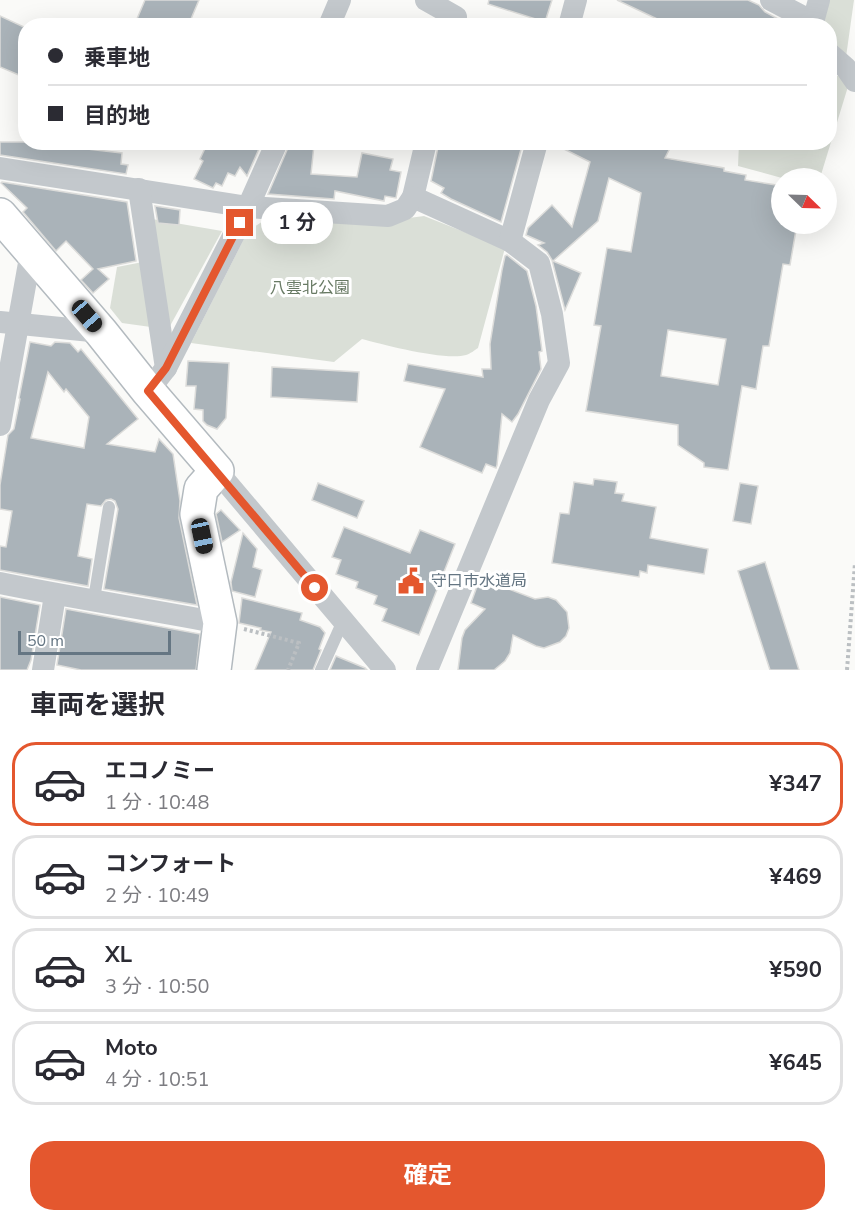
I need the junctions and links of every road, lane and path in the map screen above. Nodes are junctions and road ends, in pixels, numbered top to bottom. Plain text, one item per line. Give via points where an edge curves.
1 (340, 0) edge
2 (426, 0) edge
3 (576, 0) edge
4 (771, 0) edge
5 (819, 0) edge
6 (332, 18) edge
7 (456, 18) edge
8 (571, 18) edge
9 (803, 18) edge
10 (815, 18) edge
11 (837, 60) edge
12 (855, 81) edge
13 (273, 150) edge
14 (424, 150) edge
15 (535, 150) edge
16 (0, 168) edge
17 (140, 189) junction
18 (413, 197) junction
19 (248, 207) junction
20 (0, 215) edge
21 (510, 241) junction
22 (32, 252) junction
23 (9, 323) edge
24 (101, 332) junction
25 (157, 380) junction
26 (0, 420) edge
27 (217, 471) junction
28 (109, 507) dead end
29 (855, 563) edge
30 (0, 583) edge
31 (55, 594) junction
32 (94, 599) junction
33 (343, 621) junction
34 (220, 623) junction
35 (43, 670) edge
36 (214, 670) edge
37 (288, 670) edge
38 (321, 670) edge
39 (385, 670) edge
40 (427, 670) edge
41 (847, 670) edge

1 - 6 street
2 - 7 street
3 - 8 street
4 - 9 street
5 - 10 street
11 - 12 street
13 - 19 street
14 - 18 street
15 - 21 street
16 - 17 street
17 - 19 street
17 - 25 street
18 - 19 street via 405,209 388,216
18 - 21 street
19 - 25 street
20 - 22 street
21 - 40 street via 539,263 559,363 539,400
22 - 23 street
22 - 24 street
23 - 24 street
23 - 26 street
24 - 25 street
25 - 27 street
27 - 33 street
27 - 34 street via 201,489 197,514
28 - 32 lane
29 - 41 path
30 - 31 street
31 - 32 street
31 - 35 street
32 - 34 street
33 - 38 lane
33 - 39 street
34 - 36 street
34 - 37 path via 299,643

